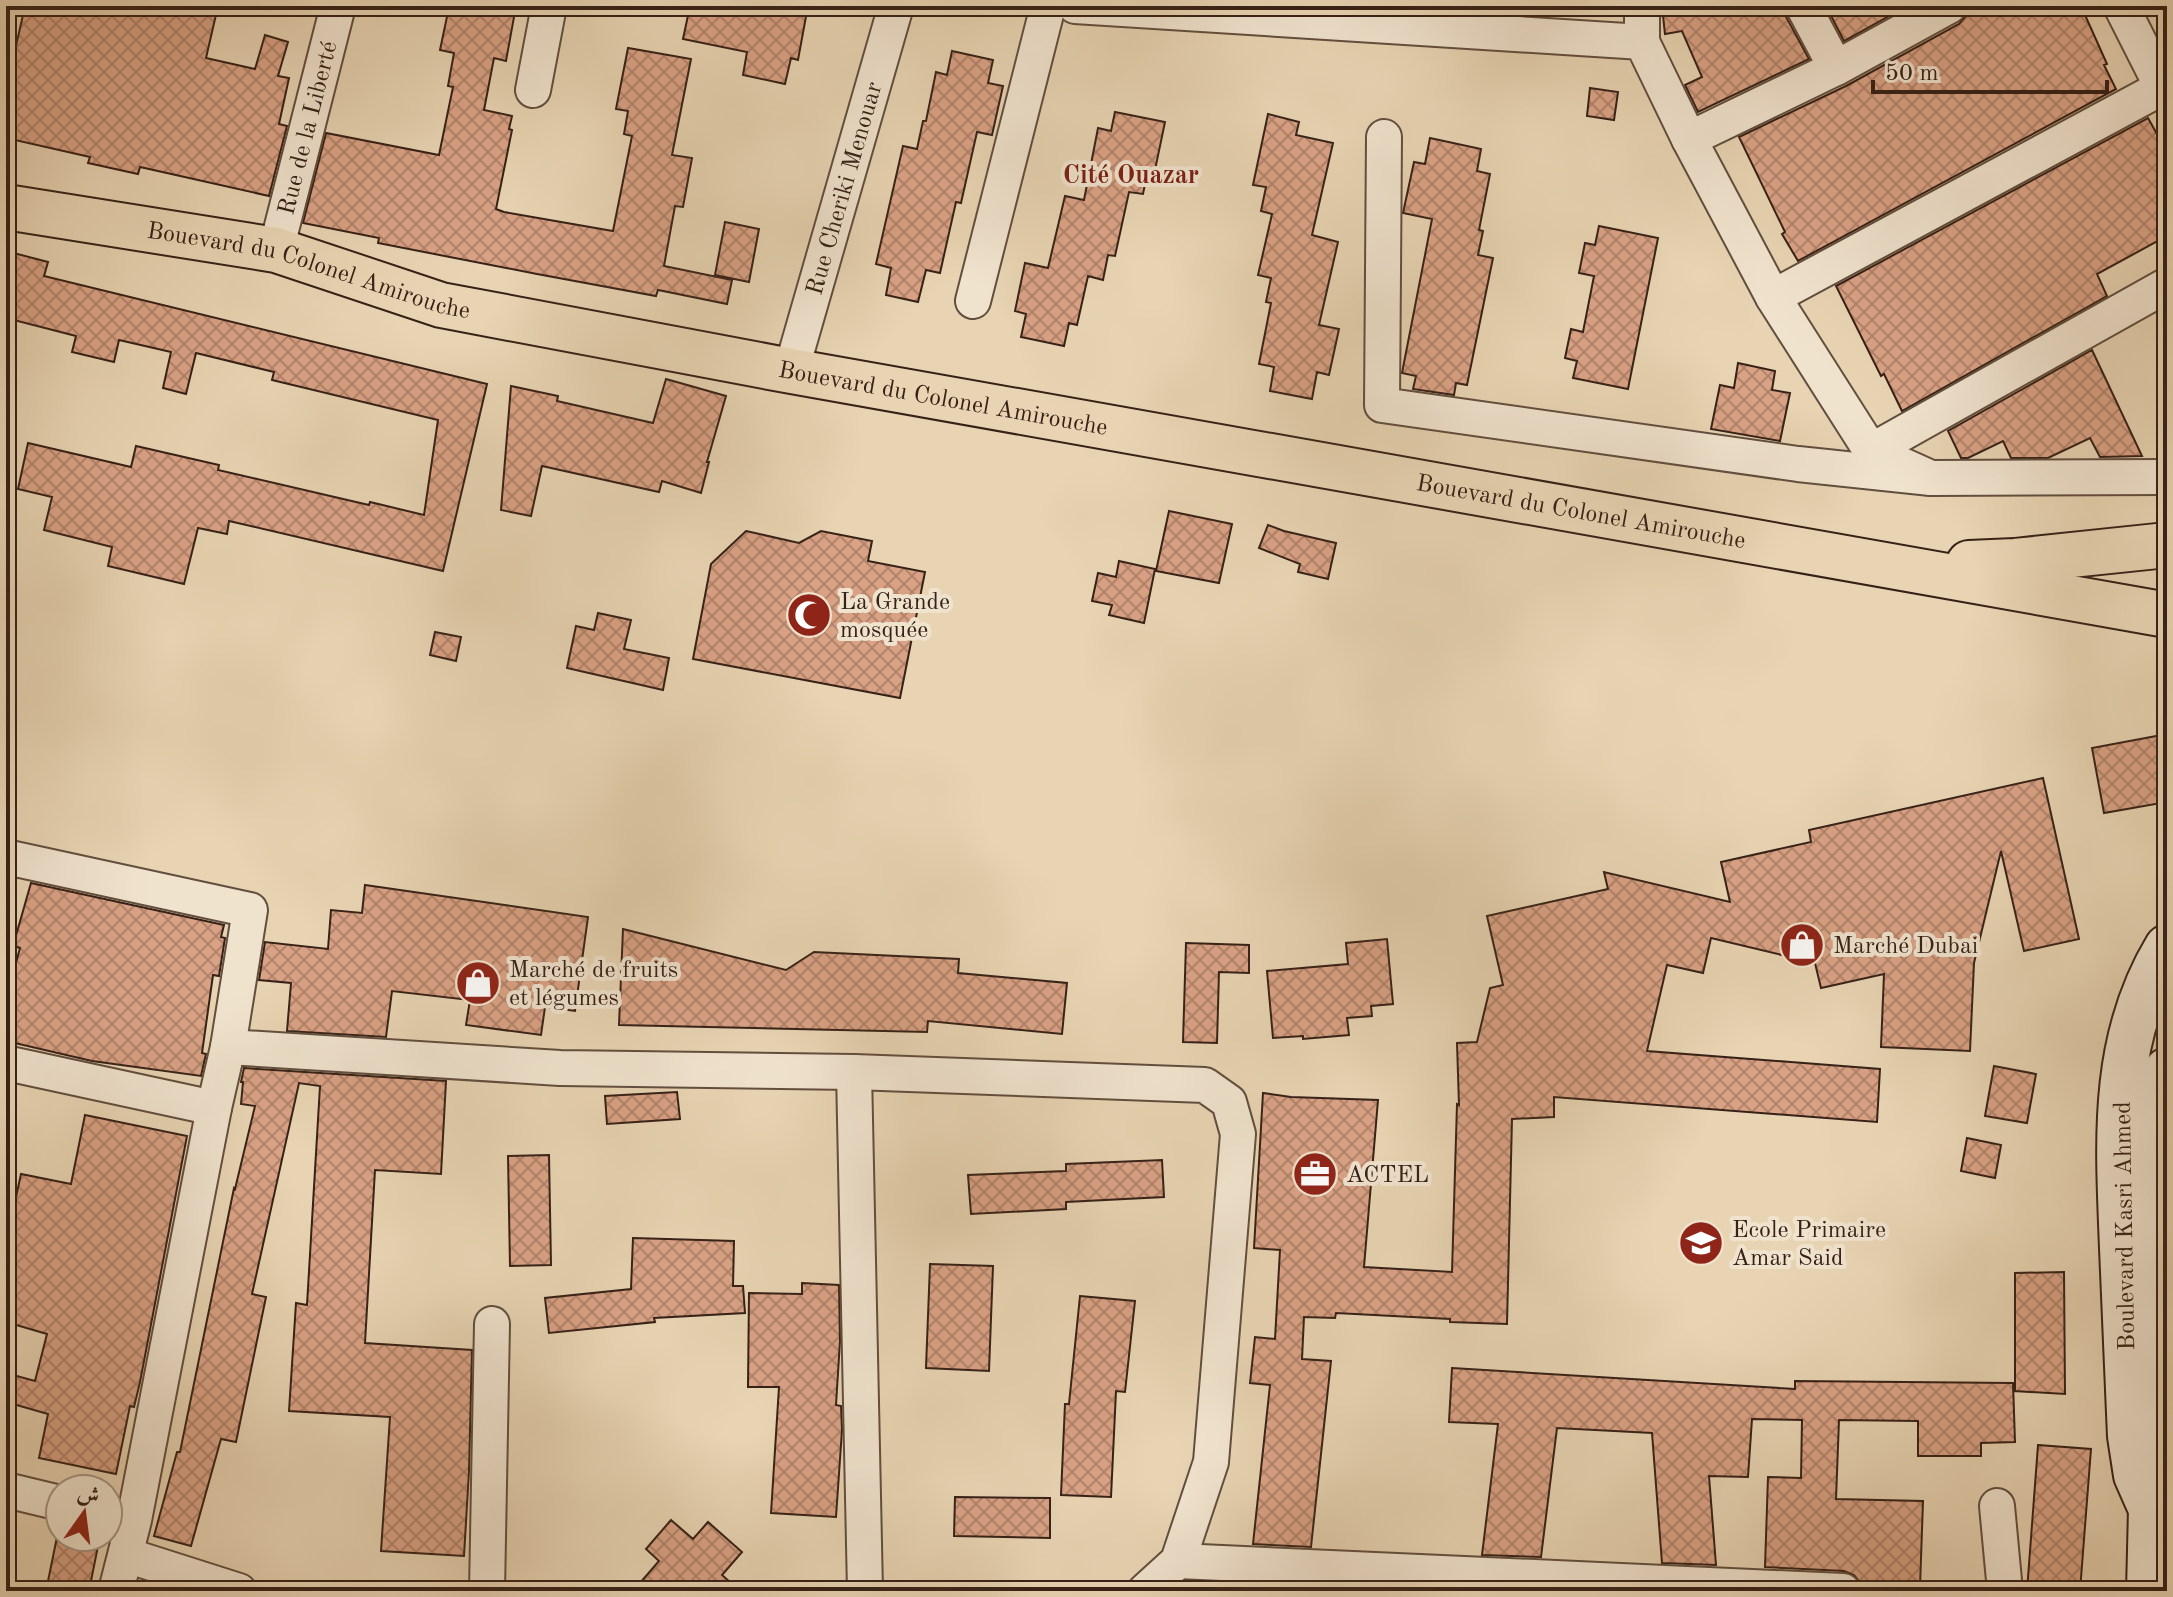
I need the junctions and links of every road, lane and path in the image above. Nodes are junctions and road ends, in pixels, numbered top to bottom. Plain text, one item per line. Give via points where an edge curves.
1 (338, 6) edge
2 (549, 6) edge
3 (896, 6) edge
4 (1048, 6) edge
5 (1075, 6) edge
6 (1642, 6) edge
7 (1803, 6) edge
8 (1949, 6) edge
9 (2121, 6) edge
10 (1642, 42) junction
11 (1836, 68) junction
12 (533, 90) dead end
13 (2165, 90) edge
14 (1384, 137) dead end
15 (1689, 139) junction
16 (6, 207) edge
17 (276, 250) junction
18 (2167, 285) edge
19 (1773, 297) junction
20 (973, 301) dead end
21 (791, 371) junction
22 (1871, 451) junction
23 (2167, 477) edge
24 (1931, 478) junction
25 (2167, 545) edge
26 (1887, 566) junction
27 (2167, 615) edge
28 (6, 857) edge
29 (2167, 947) edge
30 (228, 1047) junction
31 (6, 1063) edge
32 (2167, 1070) edge
33 (854, 1072) junction
34 (214, 1108) junction
35 (492, 1324) dead end
36 (6, 1490) edge
37 (44, 1499) edge
38 (124, 1504) edge
39 (1997, 1506) dead end
40 (2159, 1510) edge
41 (124, 1540) edge
42 (126, 1555) junction
43 (1178, 1561) junction
44 (1719, 1588) edge
45 (116, 1591) edge
46 (239, 1591) edge
47 (487, 1591) edge
48 (865, 1591) edge
49 (1145, 1591) edge
50 (1843, 1591) edge
51 (2005, 1591) edge
52 (2149, 1591) edge

1 - 17 street, Rue de la Liberté
2 - 12 street
3 - 21 street, Rue Cheriki Menouar
4 - 20 street
5 - 10 street
6 - 10 street
7 - 11 street
8 - 11 street
9 - 13 street
10 - 15 street
11 - 15 street
13 - 19 street
14 - 24 street via 1382,405
15 - 19 street
16 - 17 main road, Bouevard du Colonel Amirouche
17 - 21 main road, Bouevard du Colonel Amirouche via 441,305
18 - 22 street
19 - 22 street
21 - 26 main road, Bouevard du Colonel Amirouche
22 - 24 street
23 - 24 street
25 - 26 main road, Bouevard du Colonel Amirouche via 2015,561
26 - 27 main road, Bouevard du Colonel Amirouche
28 - 30 street via 250,910
29 - 40 main road, Boulevard Kasri Ahmed via 2152,973 2129,1040 2118,1146 2130,1436 2136,1475
30 - 33 street via 560,1068
30 - 34 street
31 - 34 street
32 - 40 main road, Boulevard Kasri Ahmed via 2158,1238
33 - 43 street via 1205,1085 1229,1102 1238,1134 1211,1462
33 - 48 street
34 - 38 street
35 - 47 street
36 - 37 street
39 - 51 street
40 - 52 main road, Boulevard Kasri Ahmed
41 - 42 street
42 - 45 street
42 - 46 street
43 - 44 street
43 - 49 street
44 - 50 street

